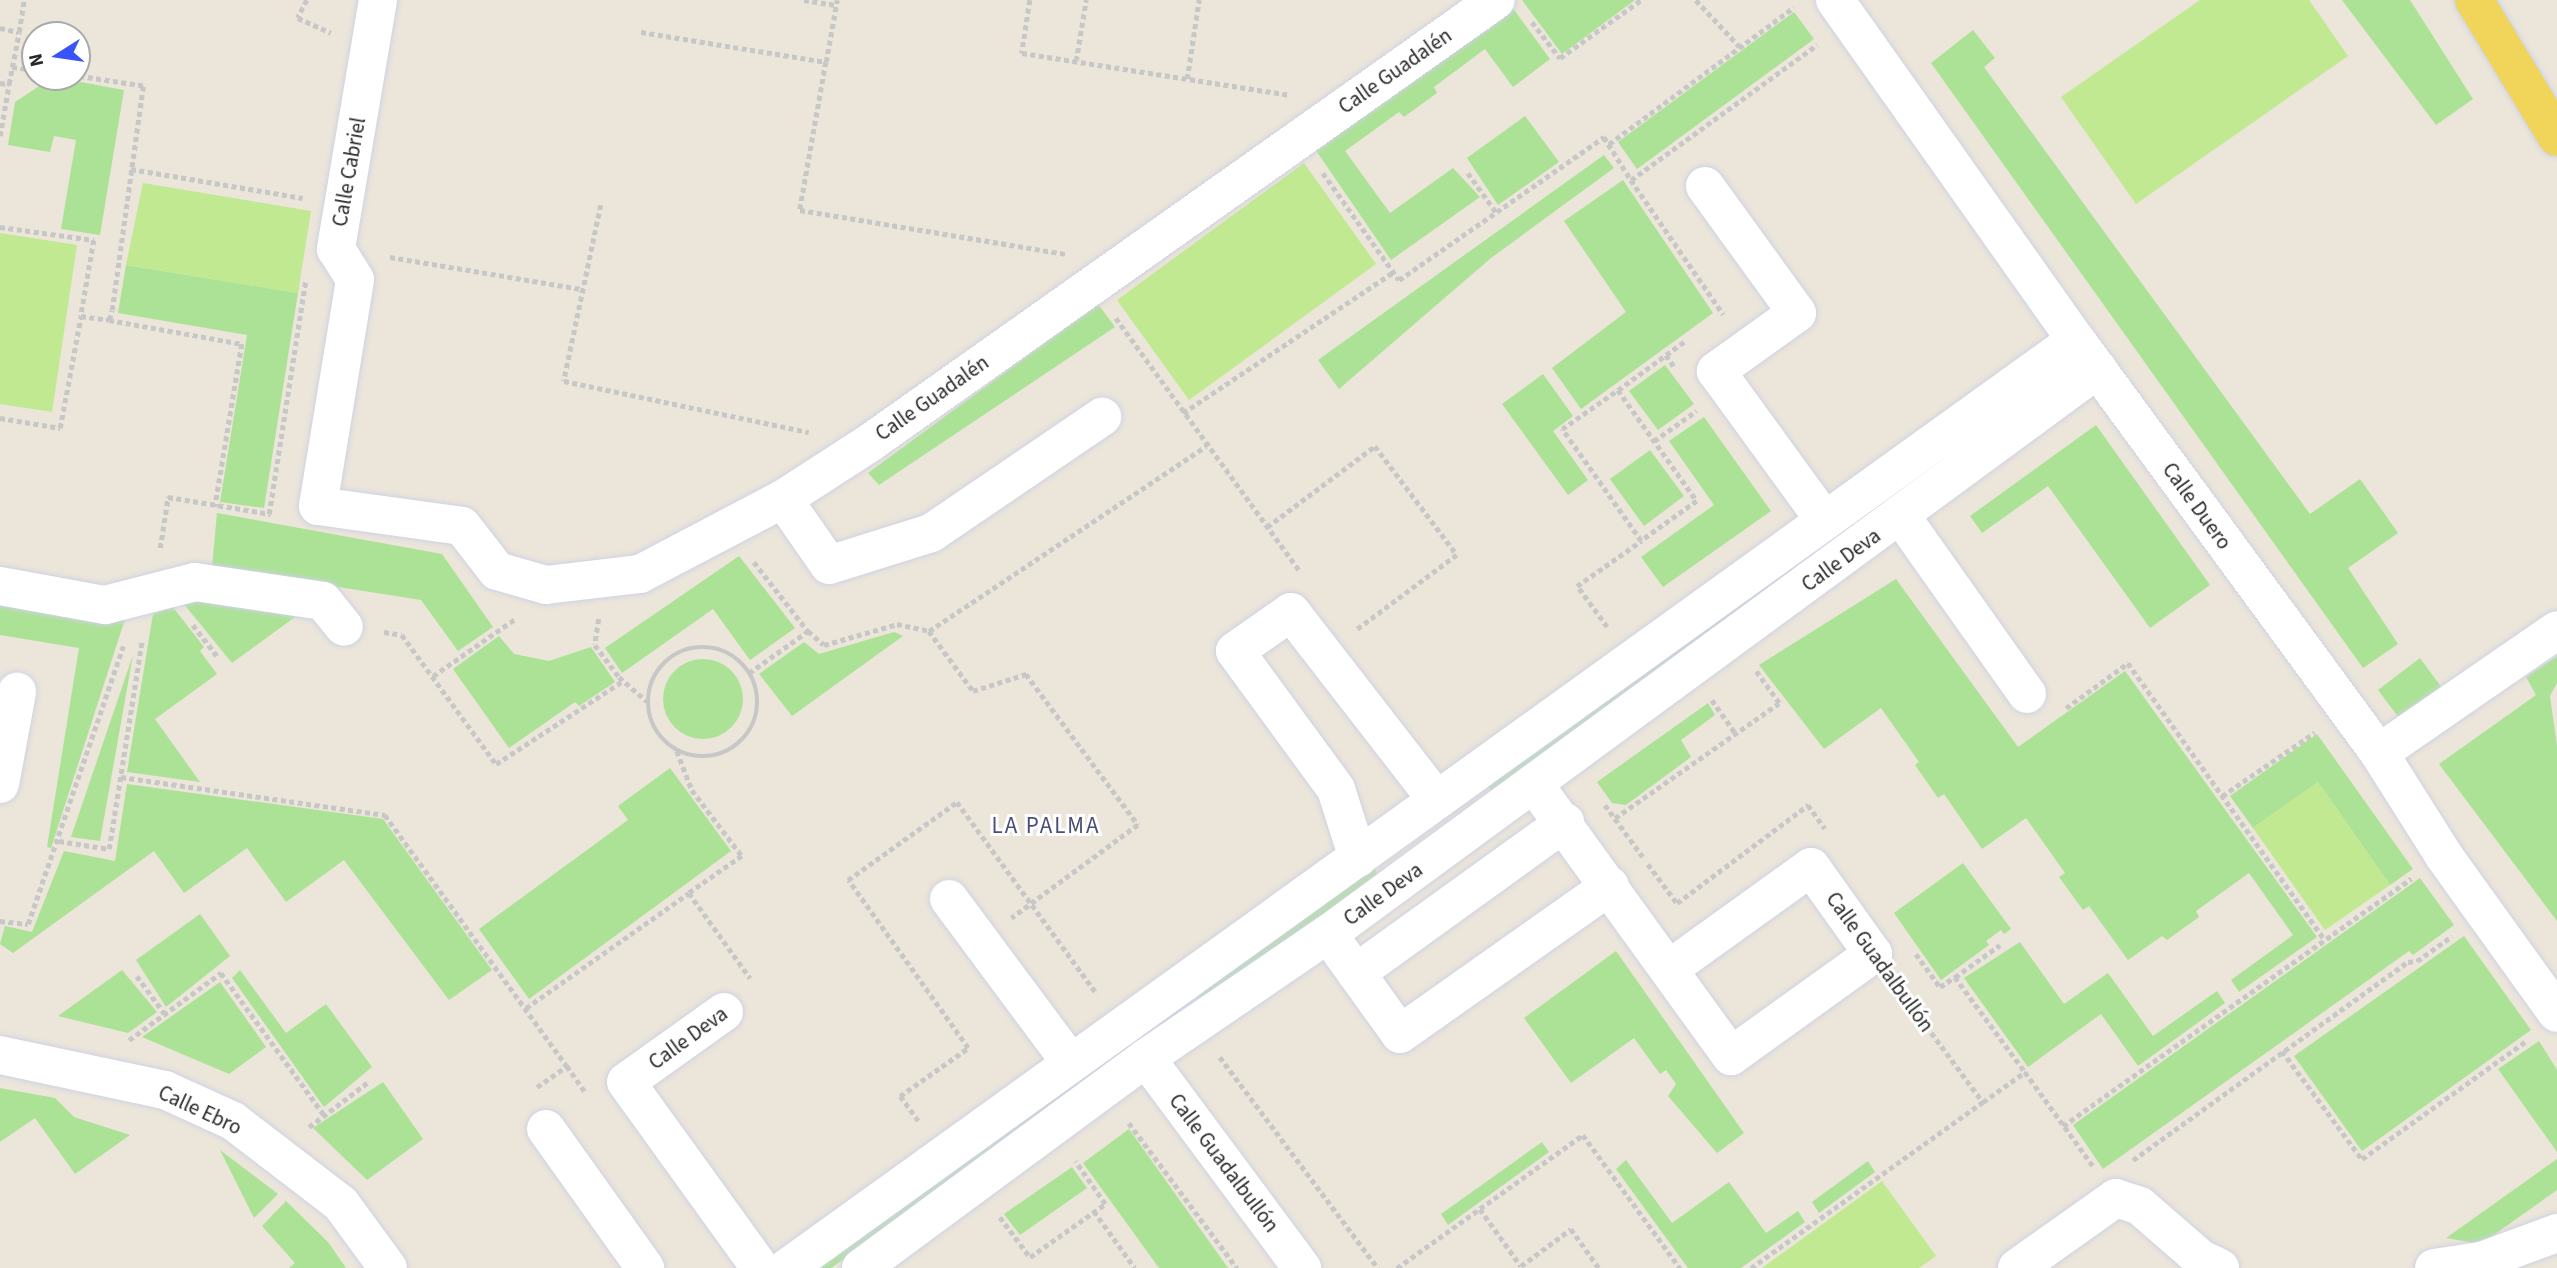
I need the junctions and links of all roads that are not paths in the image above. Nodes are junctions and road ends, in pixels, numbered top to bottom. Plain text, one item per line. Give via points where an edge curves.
1 (378, 0) edge
2 (1496, 0) edge
3 (2474, 0) edge
4 (1818, 1) edge
5 (2557, 137) edge
6 (1705, 186) dead end
7 (2087, 354) junction
8 (1102, 417) dead end
9 (783, 499) junction
10 (318, 506) joint
11 (1901, 516) junction
12 (1825, 521) junction
13 (0, 586) edge
14 (344, 627) road end
15 (2557, 631) edge
16 (17, 692) dead end
17 (2027, 694) road end
18 (2379, 753) junction
19 (0, 784) edge
20 (1534, 784) junction
21 (1437, 800) junction
22 (1564, 822) junction
23 (1358, 858) junction
24 (1610, 886) junction
25 (949, 899) dead end
26 (1328, 934) junction
27 (1669, 969) junction
28 (1356, 973) junction
29 (724, 1012) road end
30 (2557, 1013) edge
31 (0, 1055) edge
32 (1146, 1058) junction
33 (1071, 1063) junction
34 (546, 1129) dead end
35 (2557, 1233) edge
36 (388, 1268) edge
37 (645, 1268) edge
38 (760, 1268) edge
39 (787, 1268) edge
40 (861, 1268) edge
41 (1302, 1268) edge
42 (2017, 1268) edge
43 (2220, 1268) edge
44 (2434, 1268) edge

1 - 10 street, Calle Cabriel via 336,249 324,262 355,280
2 - 9 street, Calle Guadalén via 871,442
3 - 5 main road
4 - 7 street, Calle Duero
6 - 12 street, Calle Deva via 1797,313 1716,371
7 - 11 street, Calle Deva
7 - 12 street, Calle Deva
7 - 18 street, Calle Duero
8 - 9 street via 931,533 829,565
9 - 10 street, Calle Guadalén via 640,574 546,585 497,571 462,526
11 - 17 street, Calle Deva
11 - 20 street, Calle Deva
12 - 21 street, Calle Deva
13 - 14 street via 105,605 195,582 323,601
15 - 18 street
16 - 19 street
18 - 30 street, Calle Duero via 2444,856
20 - 22 street
20 - 26 street, Calle Deva
21 - 23 street, Calle Deva
21 - 23 street, Calle Deva via 1291,612 1235,651 1336,789
22 - 24 street
22 - 28 street
23 - 33 street, Calle Deva
24 - 27 street
24 - 28 street via 1400,1034
25 - 33 street
26 - 28 street
26 - 32 street, Calle Deva
27 - 27 street, Calle Guadalbullón via 1811,867 1873,954 1731,1056
29 - 38 street, Calle Deva via 626,1082
31 - 36 street, Calle Ebro via 165,1090 233,1121 341,1204
32 - 40 street, Calle Deva
32 - 41 street, Calle Guadalbullón
33 - 39 street, Calle Deva
34 - 37 street
35 - 44 street via 2481,1261
42 - 43 street via 2116,1198 2140,1206 2201,1259

